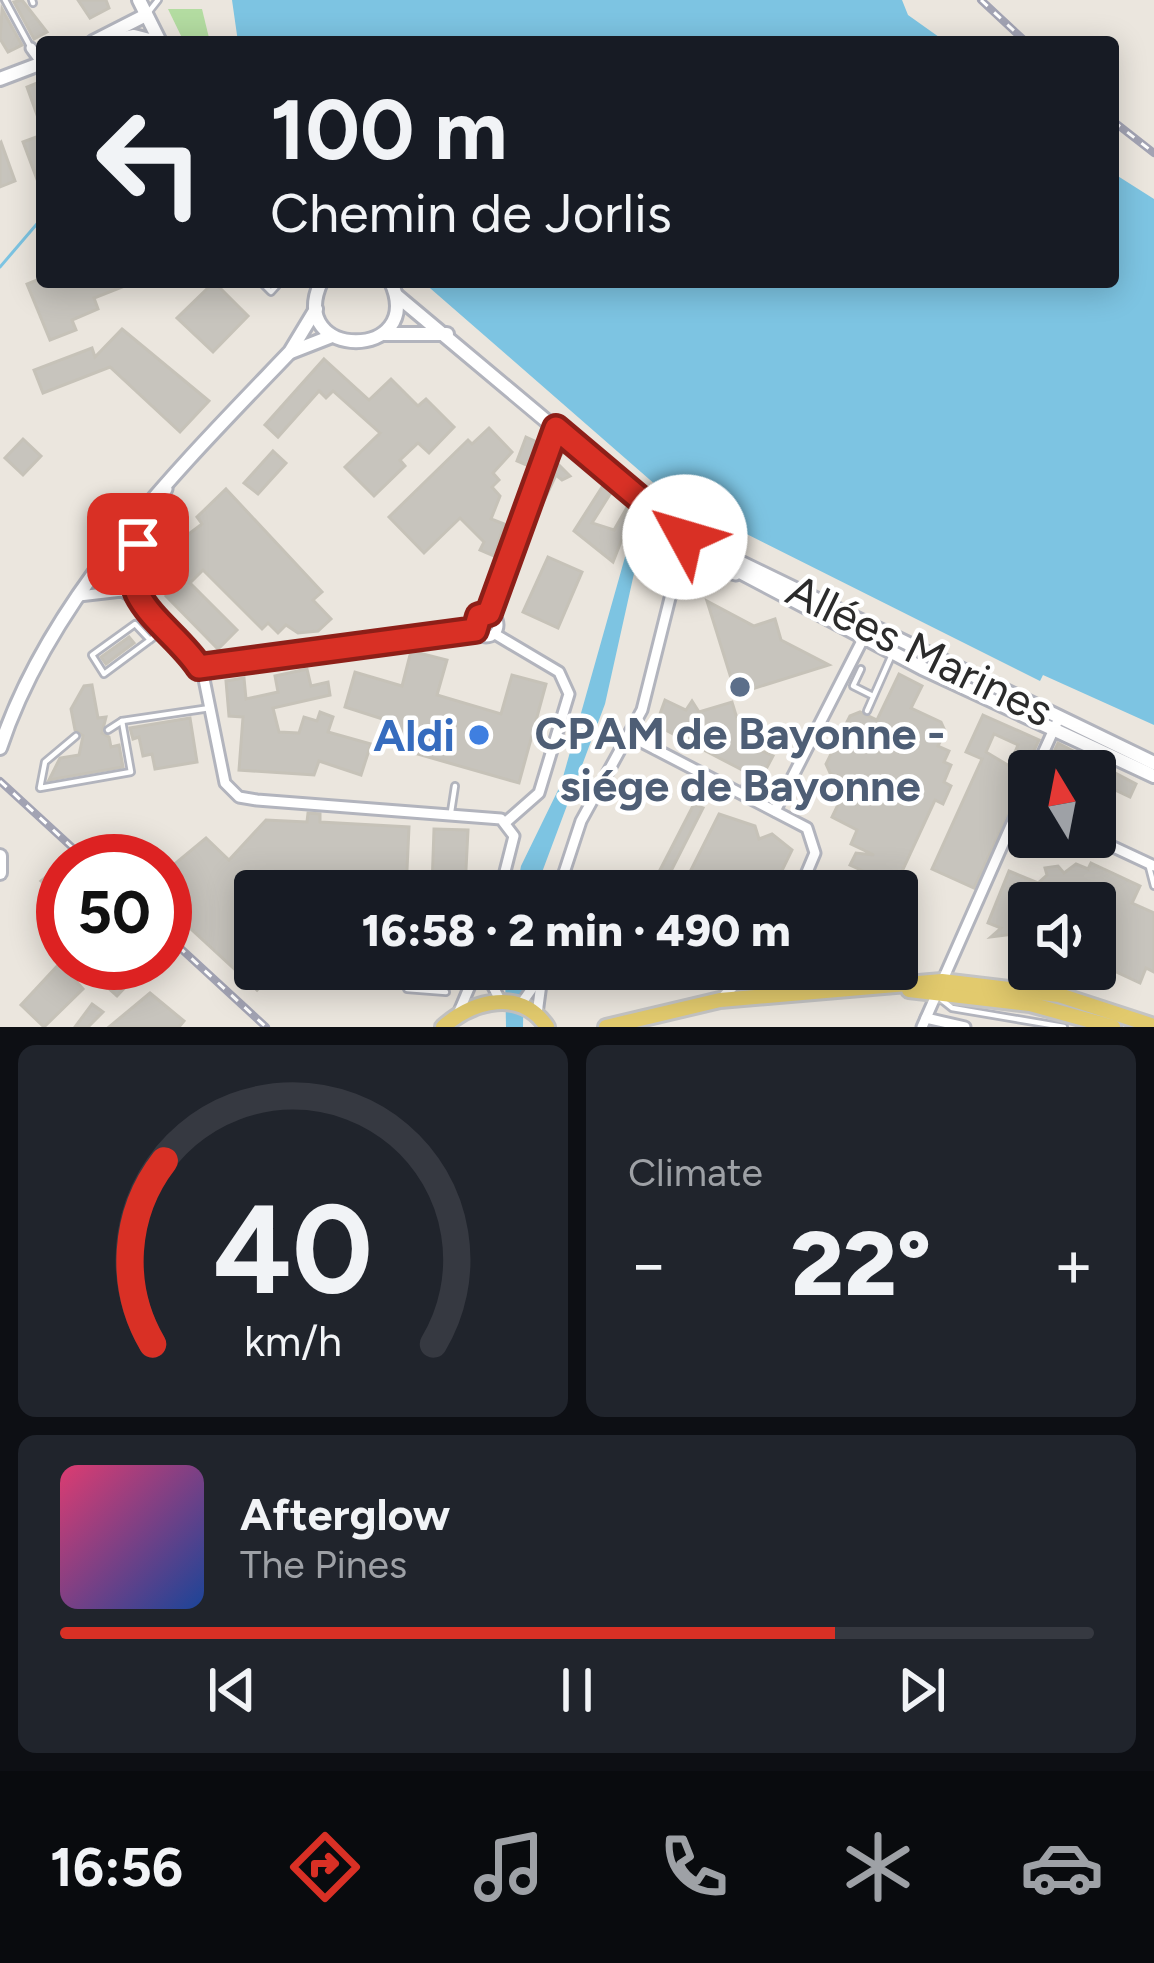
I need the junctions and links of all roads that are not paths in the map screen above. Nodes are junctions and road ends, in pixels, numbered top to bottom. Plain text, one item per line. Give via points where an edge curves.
1 (5, 0) edge
2 (139, 0) edge
3 (158, 0) edge
4 (146, 14) junction
5 (105, 36) edge
6 (156, 36) edge
7 (32, 48) joint
8 (36, 54) edge
9 (36, 65) edge
10 (0, 79) edge
11 (320, 288) edge
12 (393, 289) edge
13 (316, 309) junction
14 (382, 334) junction
15 (448, 334) junction
16 (332, 336) junction
17 (290, 352) junction
18 (556, 428) junction
19 (168, 488) junction
20 (685, 537) junction
21 (106, 562) junction
22 (769, 588) junction
23 (122, 591) junction
24 (79, 596) junction
25 (138, 600) junction
26 (489, 613) junction
27 (668, 615) junction
28 (166, 628) junction
29 (475, 630) junction
30 (866, 633) junction
31 (495, 634) junction
32 (150, 640) junction
33 (895, 647) junction
34 (199, 667) junction
35 (861, 668) dead end
36 (873, 696) junction
37 (210, 708) junction
38 (867, 711) dead end
39 (122, 721) junction
40 (1057, 724) junction
41 (108, 730) dead end
42 (76, 736) dead end
43 (630, 736) junction
44 (0, 748) edge
45 (1045, 750) edge
46 (1154, 763) edge
47 (751, 776) dead end
48 (1154, 776) edge
49 (454, 786) dead end
50 (741, 794) junction
51 (452, 812) junction
52 (775, 812) junction
53 (506, 822) junction
54 (1008, 841) edge
55 (1116, 848) edge
56 (0, 856) edge
57 (1151, 864) edge
58 (505, 870) edge
59 (565, 870) edge
60 (808, 870) edge
61 (0, 873) edge
62 (1154, 886) edge
63 (918, 987) edge
64 (938, 987) junction
65 (420, 990) edge
66 (471, 990) edge
67 (494, 990) edge
68 (530, 990) edge
69 (540, 990) edge
70 (729, 990) edge
71 (819, 990) edge
72 (446, 992) dead end
73 (500, 1000) junction
74 (719, 1000) junction
75 (521, 1004) junction
76 (537, 1014) junction
77 (458, 1016) junction
78 (924, 1023) edge
79 (443, 1027) edge
80 (547, 1027) edge
81 (606, 1027) edge
82 (965, 1027) edge
83 (1064, 1027) edge
84 (1112, 1027) edge
85 (1154, 1027) edge

1 - 7 lane
2 - 4 main road
3 - 4 lane
4 - 5 main road
4 - 6 main road
7 - 8 street
9 - 10 main road
11 - 13 main road
12 - 14 main road via 394,317
12 - 15 main road
13 - 16 main road
13 - 17 main road
14 - 15 main road
14 - 16 main road via 363,343
15 - 18 main road
16 - 17 main road
17 - 19 main road
18 - 20 main road, Allées Marines
18 - 26 street
19 - 21 main road
19 - 25 street via 133,555
20 - 22 main road, Allées Marines
20 - 27 street
20 - 30 main road, Allées Marines
21 - 23 street
21 - 24 main road
22 - 27 street via 694,565
22 - 30 main road, Allées Marines
23 - 24 street
23 - 25 street
24 - 44 main road via 15,706
25 - 28 street
26 - 29 street
26 - 31 street via 498,622
27 - 43 street
28 - 32 lane
28 - 34 street
29 - 31 street
29 - 34 street
30 - 33 main road, Allées Marines
30 - 52 street
31 - 53 street via 560,672 569,694 538,793
32 - 32 lane via 135,624 92,655 104,674
33 - 36 lane
33 - 40 main road, Allées Marines
34 - 37 street
35 - 36 lane via 853,686
36 - 38 lane
37 - 39 lane
37 - 51 street via 222,777 239,797
39 - 41 lane
39 - 42 lane via 130,772 40,788 45,762
40 - 45 street
40 - 46 main road, Allées Marines via 1108,737
40 - 48 main road, Allées Marines
43 - 50 street
43 - 59 street via 581,821
47 - 50 lane
49 - 51 lane
50 - 52 street
51 - 53 street
52 - 60 street via 812,836
53 - 58 street via 514,836
54 - 64 street
55 - 57 street
56 - 61 main road
57 - 62 lane
63 - 64 main road
64 - 78 street
64 - 83 lane via 952,1008
64 - 84 main road
64 - 85 main road via 1059,995
65 - 72 lane
66 - 77 street
67 - 73 street
68 - 75 street
69 - 76 street
70 - 74 street
71 - 74 main road
73 - 75 main road
73 - 77 main road
74 - 81 main road
75 - 76 main road
76 - 80 main road
77 - 79 main road
78 - 82 street

